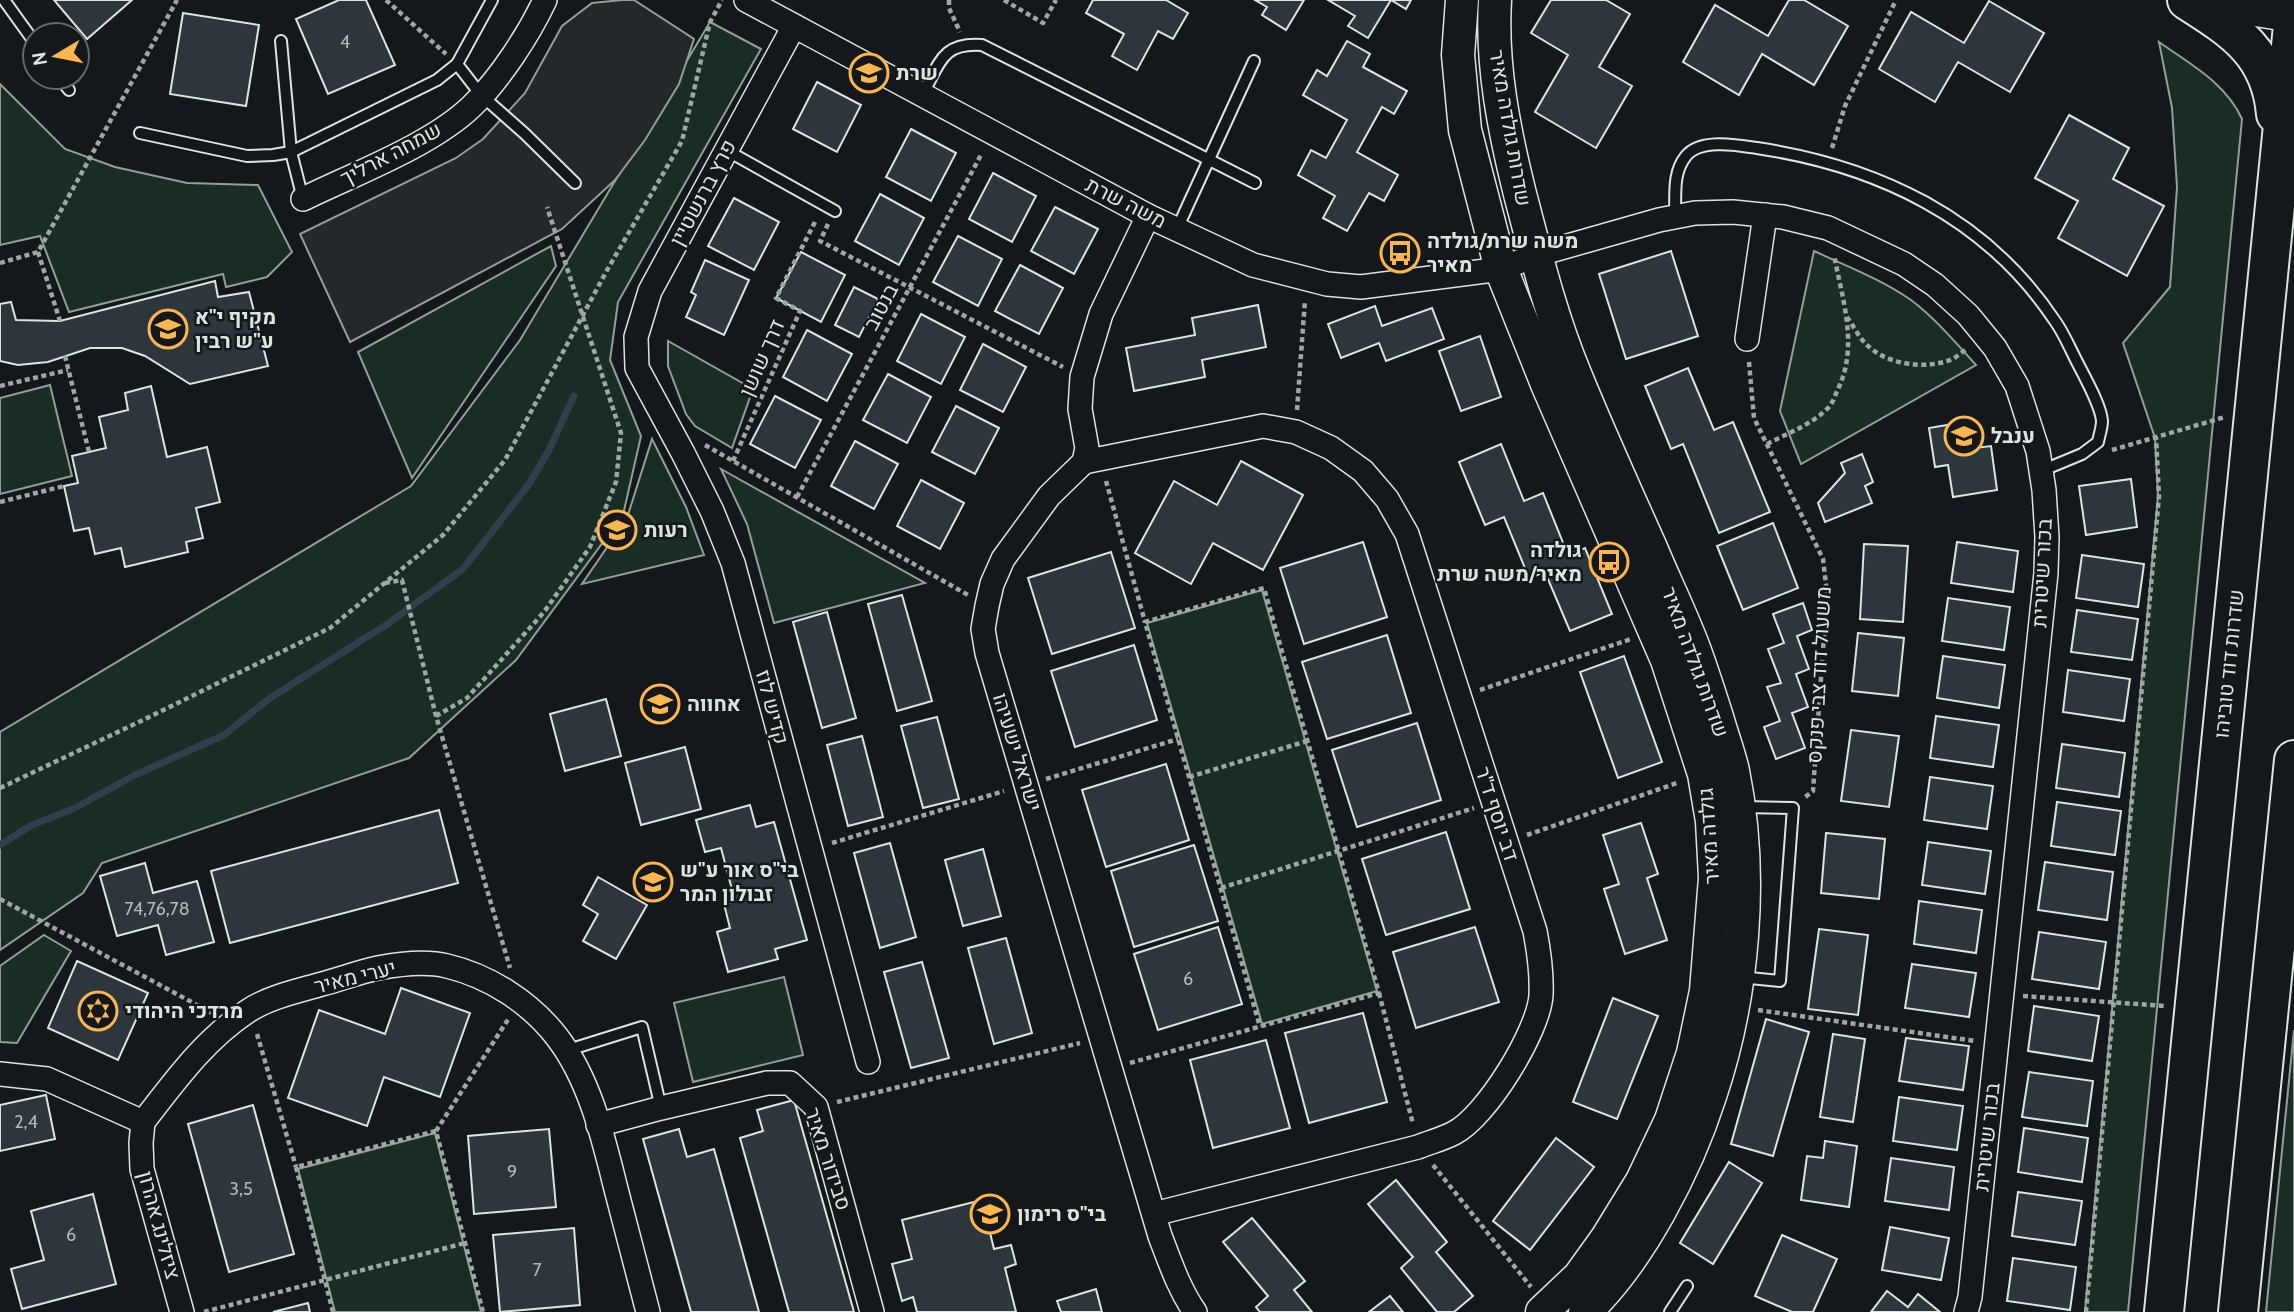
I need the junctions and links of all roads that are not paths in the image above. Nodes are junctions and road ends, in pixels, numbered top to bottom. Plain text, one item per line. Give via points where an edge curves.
1 (4, 0) edge
2 (492, 0) edge
3 (545, 0) edge
4 (1462, 0) edge
5 (2187, 0) edge
6 (2193, 0) edge
7 (758, 3) edge
8 (1496, 5) edge
9 (2294, 16) edge
10 (21, 24) edge
11 (793, 26) junction
12 (281, 41) dead end
13 (1254, 61) dead end
14 (457, 64) junction
15 (481, 95) junction
16 (922, 95) junction
17 (141, 132) dead end
18 (726, 150) junction
19 (291, 152) junction
20 (1208, 159) junction
21 (2280, 161) junction
22 (575, 183) dead end
23 (1255, 183) dead end
24 (303, 199) joint
25 (835, 211) dead end
26 (1765, 215) junction
27 (1148, 216) junction
28 (1675, 217) junction
29 (1177, 229) junction
30 (1536, 255) junction
31 (1501, 269) junction
32 (1747, 339) road end
33 (637, 368) joint
34 (1092, 460) junction
35 (2041, 471) junction
36 (2294, 760) edge
37 (1740, 807) junction
38 (1735, 992) junction
39 (565, 1051) junction
40 (868, 1062) dead end
41 (0, 1074) edge
42 (661, 1108) junction
43 (143, 1122) junction
44 (598, 1125) junction
45 (1154, 1214) junction
46 (1687, 1286) dead end
47 (1546, 1310) edge
48 (182, 1312) edge
49 (648, 1312) edge
50 (872, 1312) edge
51 (1195, 1312) edge
52 (1585, 1312) edge
53 (1670, 1312) edge
54 (1966, 1312) edge
55 (2164, 1312) edge
56 (2238, 1312) edge

1 - 10 lane
2 - 14 lane
3 - 15 street, שמחה ארליך via 532,27
4 - 31 street, שדרות גולדה מאיר via 1458,55 1465,130
5 - 21 highway via 2228,26 2266,69 2275,97
6 - 9 street
7 - 11 street, משה שרת
8 - 30 street, שדרות גולדה מאיר via 1496,76
9 - 21 highway, שדרות דוד טוביהו
11 - 16 street, משה שרת
11 - 18 street, פרץ ברנשטיין
12 - 19 lane
13 - 20 lane
14 - 15 lane
14 - 19 lane via 437,80
15 - 22 lane
15 - 24 street, שמחה ארליך via 427,139
16 - 20 lane via 947,51 966,44 982,45
16 - 27 street, משה שרת
17 - 19 lane via 247,156
18 - 25 lane
18 - 33 street, פרץ ברנשטיין via 650,291 636,337
19 - 24 lane
20 - 23 lane
20 - 29 lane
21 - 55 highway, שדרות דוד טוביהו
26 - 28 street, בכור שיטרית via 1733,212
26 - 32 street
26 - 35 street, בכור שיטרית via 1828,228 1904,264 1968,315 2017,386
27 - 29 street, משה שרת
27 - 34 street via 1101,314 1082,377 1080,410
28 - 30 street, בכור שיטרית
28 - 35 lane via 1676,175 1687,154 1706,145 1732,144 1802,155 1865,174 1964,225 2030,286 2057,323 2102,421 2098,442
29 - 31 street, משה שרת via 1253,265 1327,284 1361,287
30 - 31 street, משה שרת
30 - 37 street, שדרות גולדה מאיר via 1574,373 1695,650 1732,766
31 - 47 street, גולדה מאיר via 1546,384 1667,660 1704,774 1715,878 1706,991 1693,1053 1671,1120 1642,1181 1607,1238 1579,1277
33 - 40 street, קדיש לוז via 712,511 733,563
34 - 45 street, ישראל ישעיהו via 1049,496 1003,559 992,584 983,629
34 - 45 street, דב יוסף ד"ר via 1263,426 1296,432 1331,448 1363,471 1387,499 1407,534 1535,931 1540,960 1537,1016 1485,1105 1455,1133 1418,1147
35 - 54 street, בכור שיטרית via 2046,573
36 - 56 highway
37 - 38 street, שדרות גולדה מאיר via 1745,878
37 - 38 lane via 1793,807 1780,981
38 - 52 street, שדרות גולדה מאיר via 1722,1061 1703,1120 1668,1195 1631,1255
39 - 42 lane via 642,1027
39 - 43 street, יערי מאיר via 557,1037 519,1001 474,975 445,965 378,968 250,1009 193,1058
39 - 44 street, יערי מאיר via 593,1103
41 - 43 street via 47,1079
42 - 44 street, סבידור מאיר
42 - 50 street, סבידור מאיר via 767,1083 790,1083 816,1107
43 - 48 street, ציזלינג אהרון via 142,1169
44 - 49 street, יערי מאיר
45 - 51 street, ישראל ישעיהו via 1174,1273
46 - 53 lane

